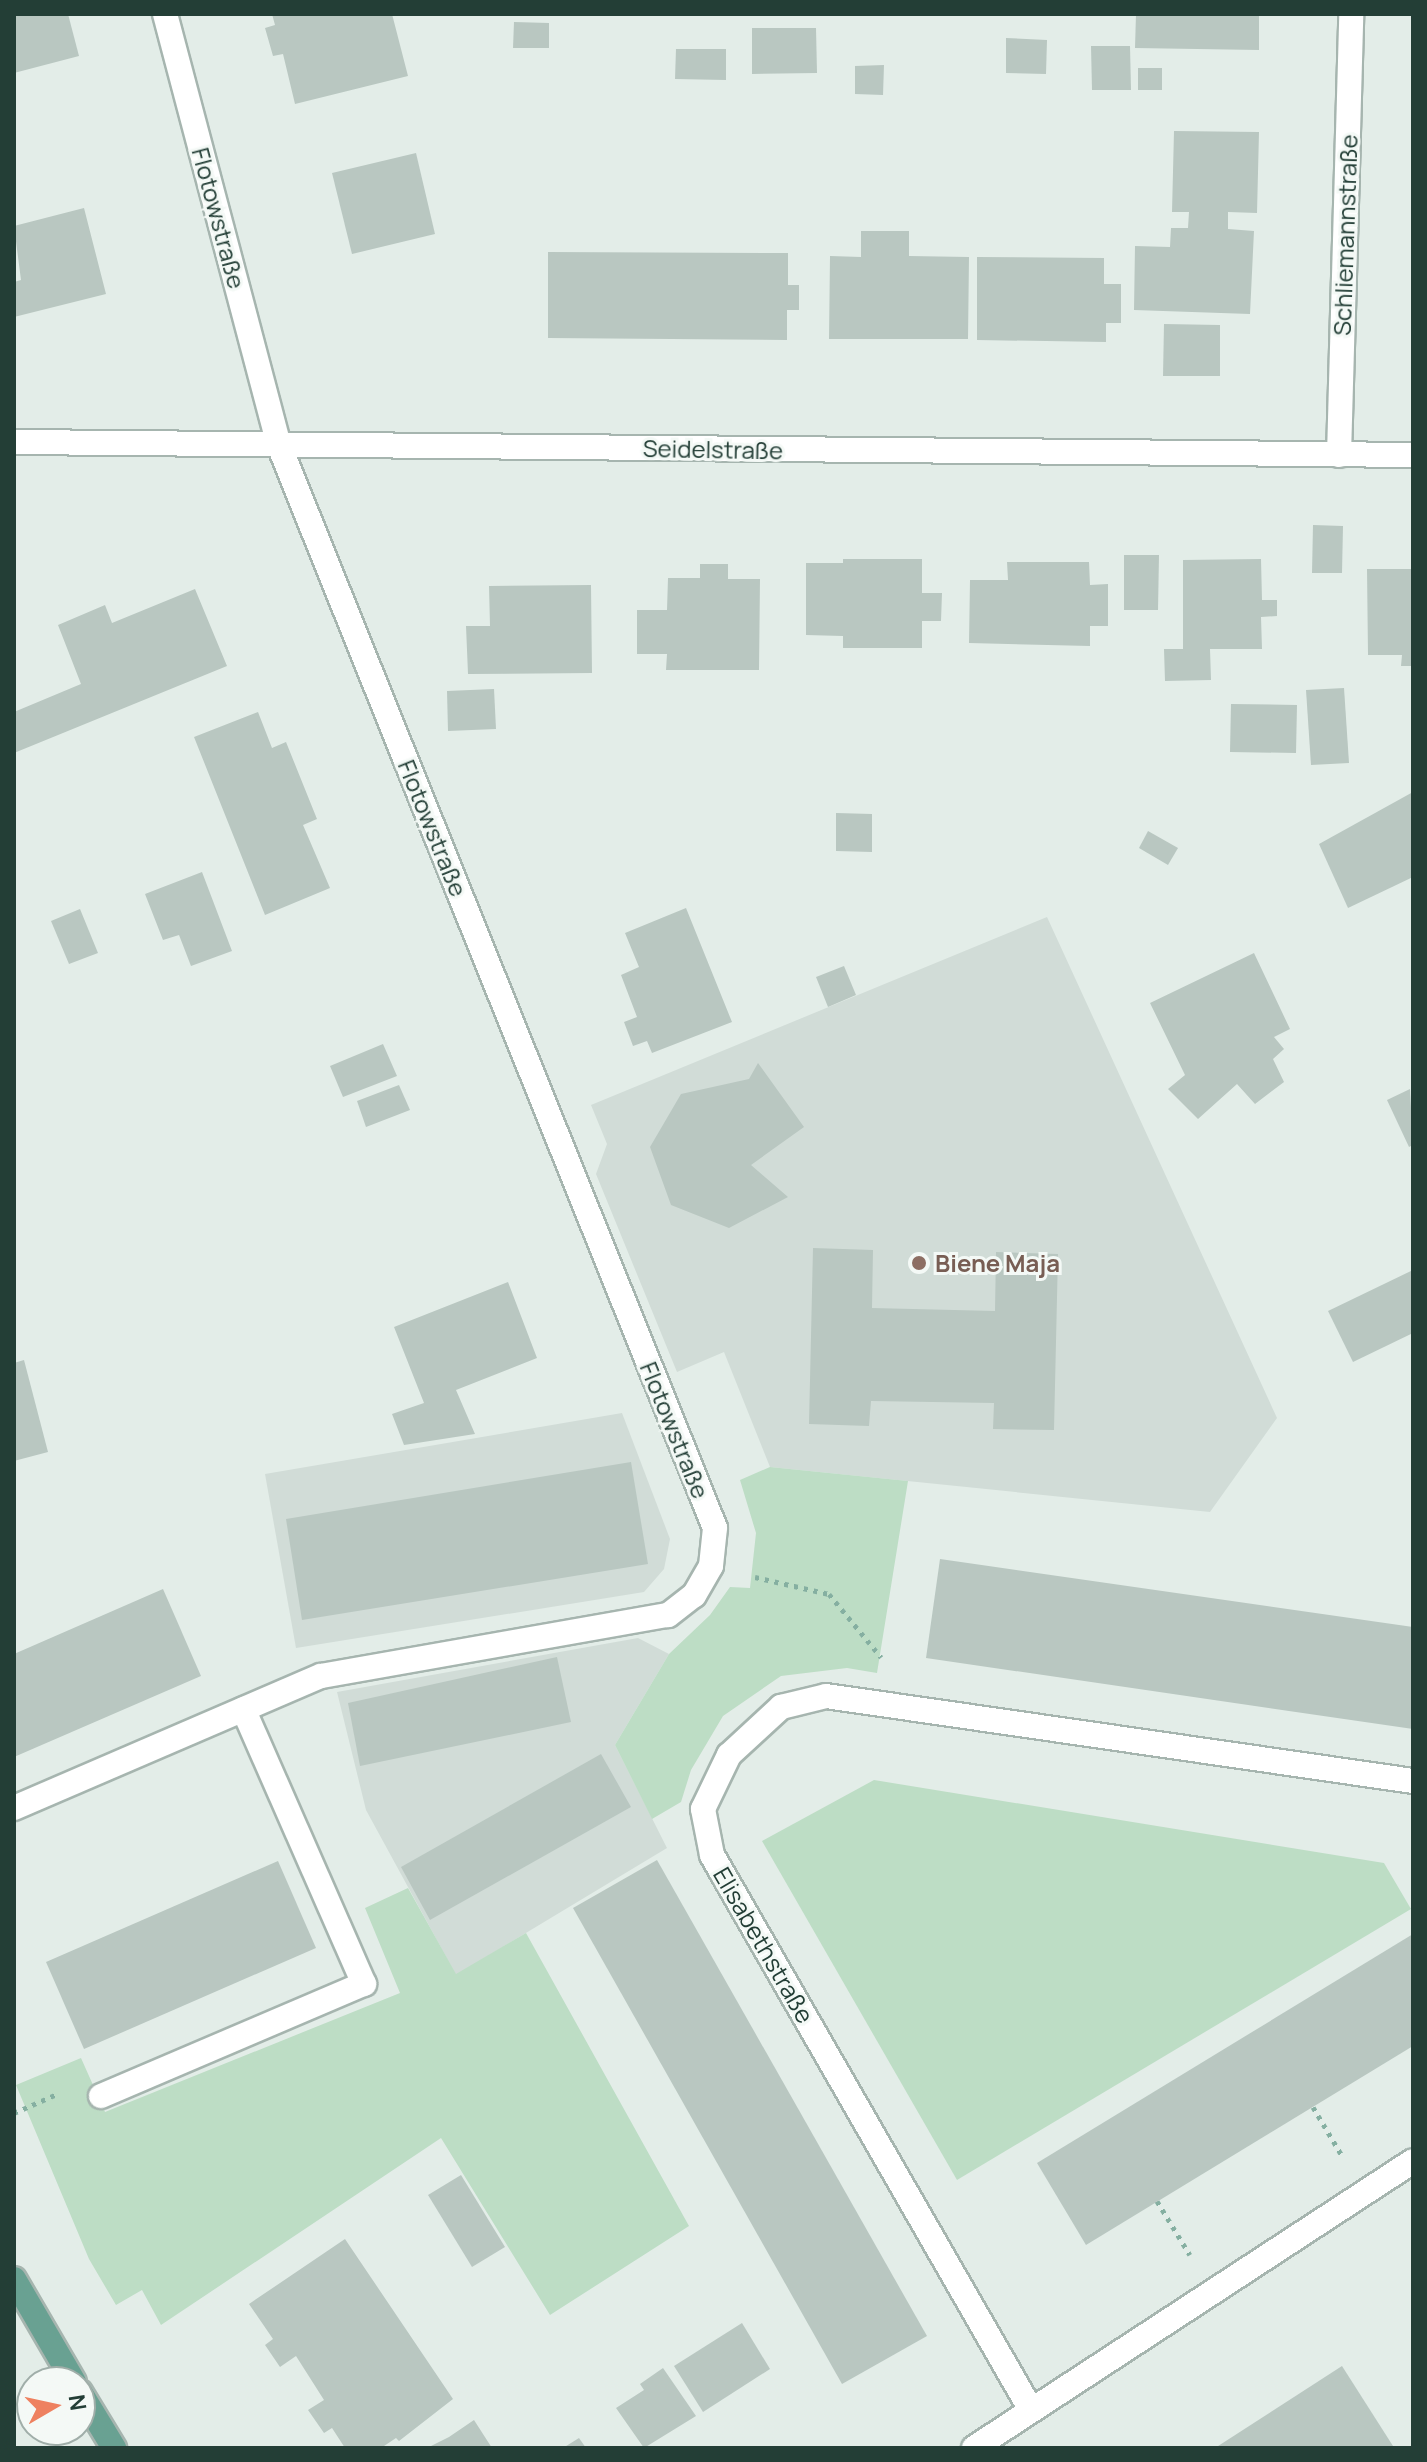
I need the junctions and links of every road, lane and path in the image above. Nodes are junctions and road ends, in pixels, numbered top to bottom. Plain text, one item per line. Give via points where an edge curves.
1 (165, 14) edge
2 (1351, 14) edge
3 (14, 442) edge
4 (279, 445) junction
5 (1339, 455) junction
6 (1413, 455) edge
7 (711, 1566) junction
8 (884, 1661) dead end
9 (243, 1709) junction
10 (1413, 1781) edge
11 (14, 1808) edge
12 (101, 2096) dead end
13 (1313, 2107) dead end
14 (1342, 2156) dead end
15 (1411, 2167) edge
16 (1157, 2201) dead end
17 (1190, 2255) dead end
18 (14, 2279) edge
19 (65, 2366) edge
20 (1031, 2410) junction
21 (96, 2418) edge
22 (114, 2448) edge
23 (974, 2448) edge

1 - 4 street, Flotowstraße
2 - 5 street, Schliemannstraße
3 - 4 street, Seidelstraße
4 - 5 street, Seidelstraße
4 - 7 street, Flotowstraße via 715,1528
5 - 6 street, Seidelstraße
7 - 8 path via 829,1594
7 - 9 street, Flotowstraße via 694,1595 668,1615 321,1676
9 - 11 street
9 - 12 street via 364,1984
10 - 20 street, Elisabethstraße via 826,1696 781,1707 729,1755 703,1809 712,1855
13 - 14 path
15 - 20 street
16 - 17 path
18 - 19 main road
20 - 23 street
21 - 22 main road

